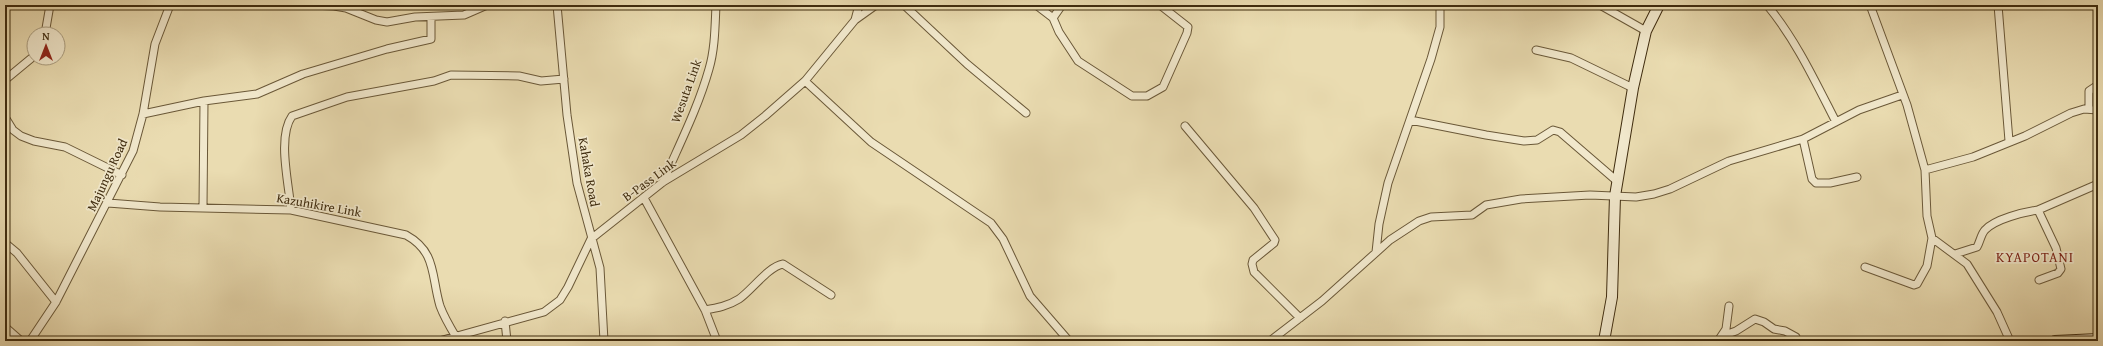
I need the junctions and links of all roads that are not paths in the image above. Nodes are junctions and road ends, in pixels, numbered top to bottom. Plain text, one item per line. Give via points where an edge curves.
1 (50, 5) edge
2 (170, 5) edge
3 (312, 5) edge
4 (487, 5) edge
5 (557, 5) edge
6 (716, 5) edge
7 (859, 5) edge
8 (876, 5) edge
9 (904, 5) edge
10 (1036, 5) edge
11 (1062, 5) edge
12 (1160, 5) edge
13 (1440, 5) edge
14 (1600, 5) edge
15 (1659, 5) edge
16 (1767, 5) edge
17 (1870, 5) edge
18 (1998, 5) edge
19 (431, 17) junction
20 (1052, 18) junction
21 (855, 20) junction
22 (46, 26) edge
23 (1646, 31) junction
24 (1536, 50) dead end
25 (26, 63) edge
26 (564, 79) junction
27 (5, 80) edge
28 (805, 81) junction
29 (2098, 85) edge
30 (1633, 88) junction
31 (1902, 94) junction
32 (204, 101) junction
33 (2089, 110) junction
34 (2098, 110) edge
35 (1026, 113) dead end
36 (143, 114) junction
37 (5, 117) edge
38 (1410, 120) junction
39 (1836, 122) junction
40 (1185, 126) dead end
41 (1803, 140) junction
42 (2009, 141) junction
43 (1925, 170) junction
44 (122, 175) junction
45 (1857, 177) dead end
46 (663, 182) junction
47 (1618, 182) junction
48 (2098, 184) edge
49 (1615, 196) junction
50 (644, 198) junction
51 (108, 203) junction
52 (203, 207) junction
53 (291, 210) junction
54 (2038, 210) junction
55 (1932, 238) junction
56 (591, 239) junction
57 (5, 243) edge
58 (1376, 252) junction
59 (1955, 254) junction
60 (1865, 267) dead end
61 (2039, 280) dead end
62 (831, 295) dead end
63 (56, 302) junction
64 (1729, 306) dead end
65 (705, 310) junction
66 (1300, 318) junction
67 (505, 321) junction
68 (5, 327) edge
69 (456, 337) junction
70 (1796, 337) dead end
71 (1720, 339) edge
72 (2098, 339) edge
73 (21, 341) edge
74 (30, 341) edge
75 (439, 341) edge
76 (507, 341) edge
77 (604, 341) edge
78 (717, 341) edge
79 (1069, 341) edge
80 (1270, 341) edge
81 (1604, 341) edge
82 (2010, 341) edge
83 (2055, 341) edge

1 - 22 street
2 - 36 street, Majungu Road via 155,44
3 - 19 street via 340,7 387,22
4 - 19 street via 464,15
5 - 26 street, Kahaka Road
6 - 46 street, Wesuta Link via 710,68
7 - 21 street, B-Pass Link
8 - 21 street
9 - 35 street via 967,64
10 - 20 street
11 - 20 street
12 - 20 street via 1188,27 1162,87 1147,96 1132,96 1078,61
13 - 38 street via 1440,27
14 - 23 street
15 - 23 street
16 - 39 street via 1802,57
17 - 31 street
18 - 42 street
19 - 32 street via 431,38 303,74 257,94
21 - 28 street, B-Pass Link
23 - 30 street
24 - 30 street via 1571,58
25 - 27 street
26 - 53 street via 541,81 519,76 451,75 434,81 347,97 292,116 283,149
26 - 56 street, Kahaka Road via 577,183
28 - 46 street, B-Pass Link via 741,135
28 - 79 street via 871,142 991,223 1003,239 1030,296
29 - 33 street via 2090,91
30 - 47 street
31 - 39 street via 1859,110
31 - 43 street
32 - 36 street
32 - 52 street
33 - 34 street
33 - 42 street via 2071,113 2025,136
36 - 44 street, Majungu Road via 134,151
37 - 44 street via 13,130 21,136 65,147
38 - 47 street via 1524,141 1537,140 1553,130 1560,132
38 - 58 street via 1388,183
39 - 41 street
40 - 66 street via 1254,208 1275,240 1253,260 1252,268
41 - 45 street via 1812,179 1816,183 1830,183
41 - 49 street via 1729,161 1654,194 1636,197
42 - 43 street via 1973,157
43 - 55 street via 1927,216
44 - 51 street, Majungu Road
46 - 50 street, B-Pass Link
47 - 49 street
48 - 54 street
49 - 58 street via 1521,199 1486,205 1472,215 1431,217 1407,227
49 - 81 street via 1612,297
50 - 56 street, B-Pass Link
50 - 65 street
51 - 52 street, Kazuhikire Link
51 - 63 street, Majungu Road
52 - 53 street, Kazuhikire Link
53 - 69 street, Kazuhikire Link via 406,235 419,242 431,264 442,311
54 - 59 street via 2022,212 1997,222 1985,230 1977,247
54 - 61 street via 2056,248 2061,269 2058,273
55 - 59 street
55 - 60 street via 1927,266 1917,284
56 - 67 street, B-Pass Link via 560,300 544,312
56 - 77 street, Kahaka Road via 600,268
57 - 63 street via 17,253
58 - 66 street via 1363,266
59 - 82 street via 1971,269 1998,312
62 - 65 street via 783,264 740,299 725,306
63 - 74 street, Majungu Road
64 - 71 street via 1726,329
65 - 78 street
66 - 80 street
67 - 69 street, B-Pass Link
67 - 76 street
68 - 73 street
69 - 75 street, B-Pass Link
70 - 71 street via 1755,319
72 - 83 street

